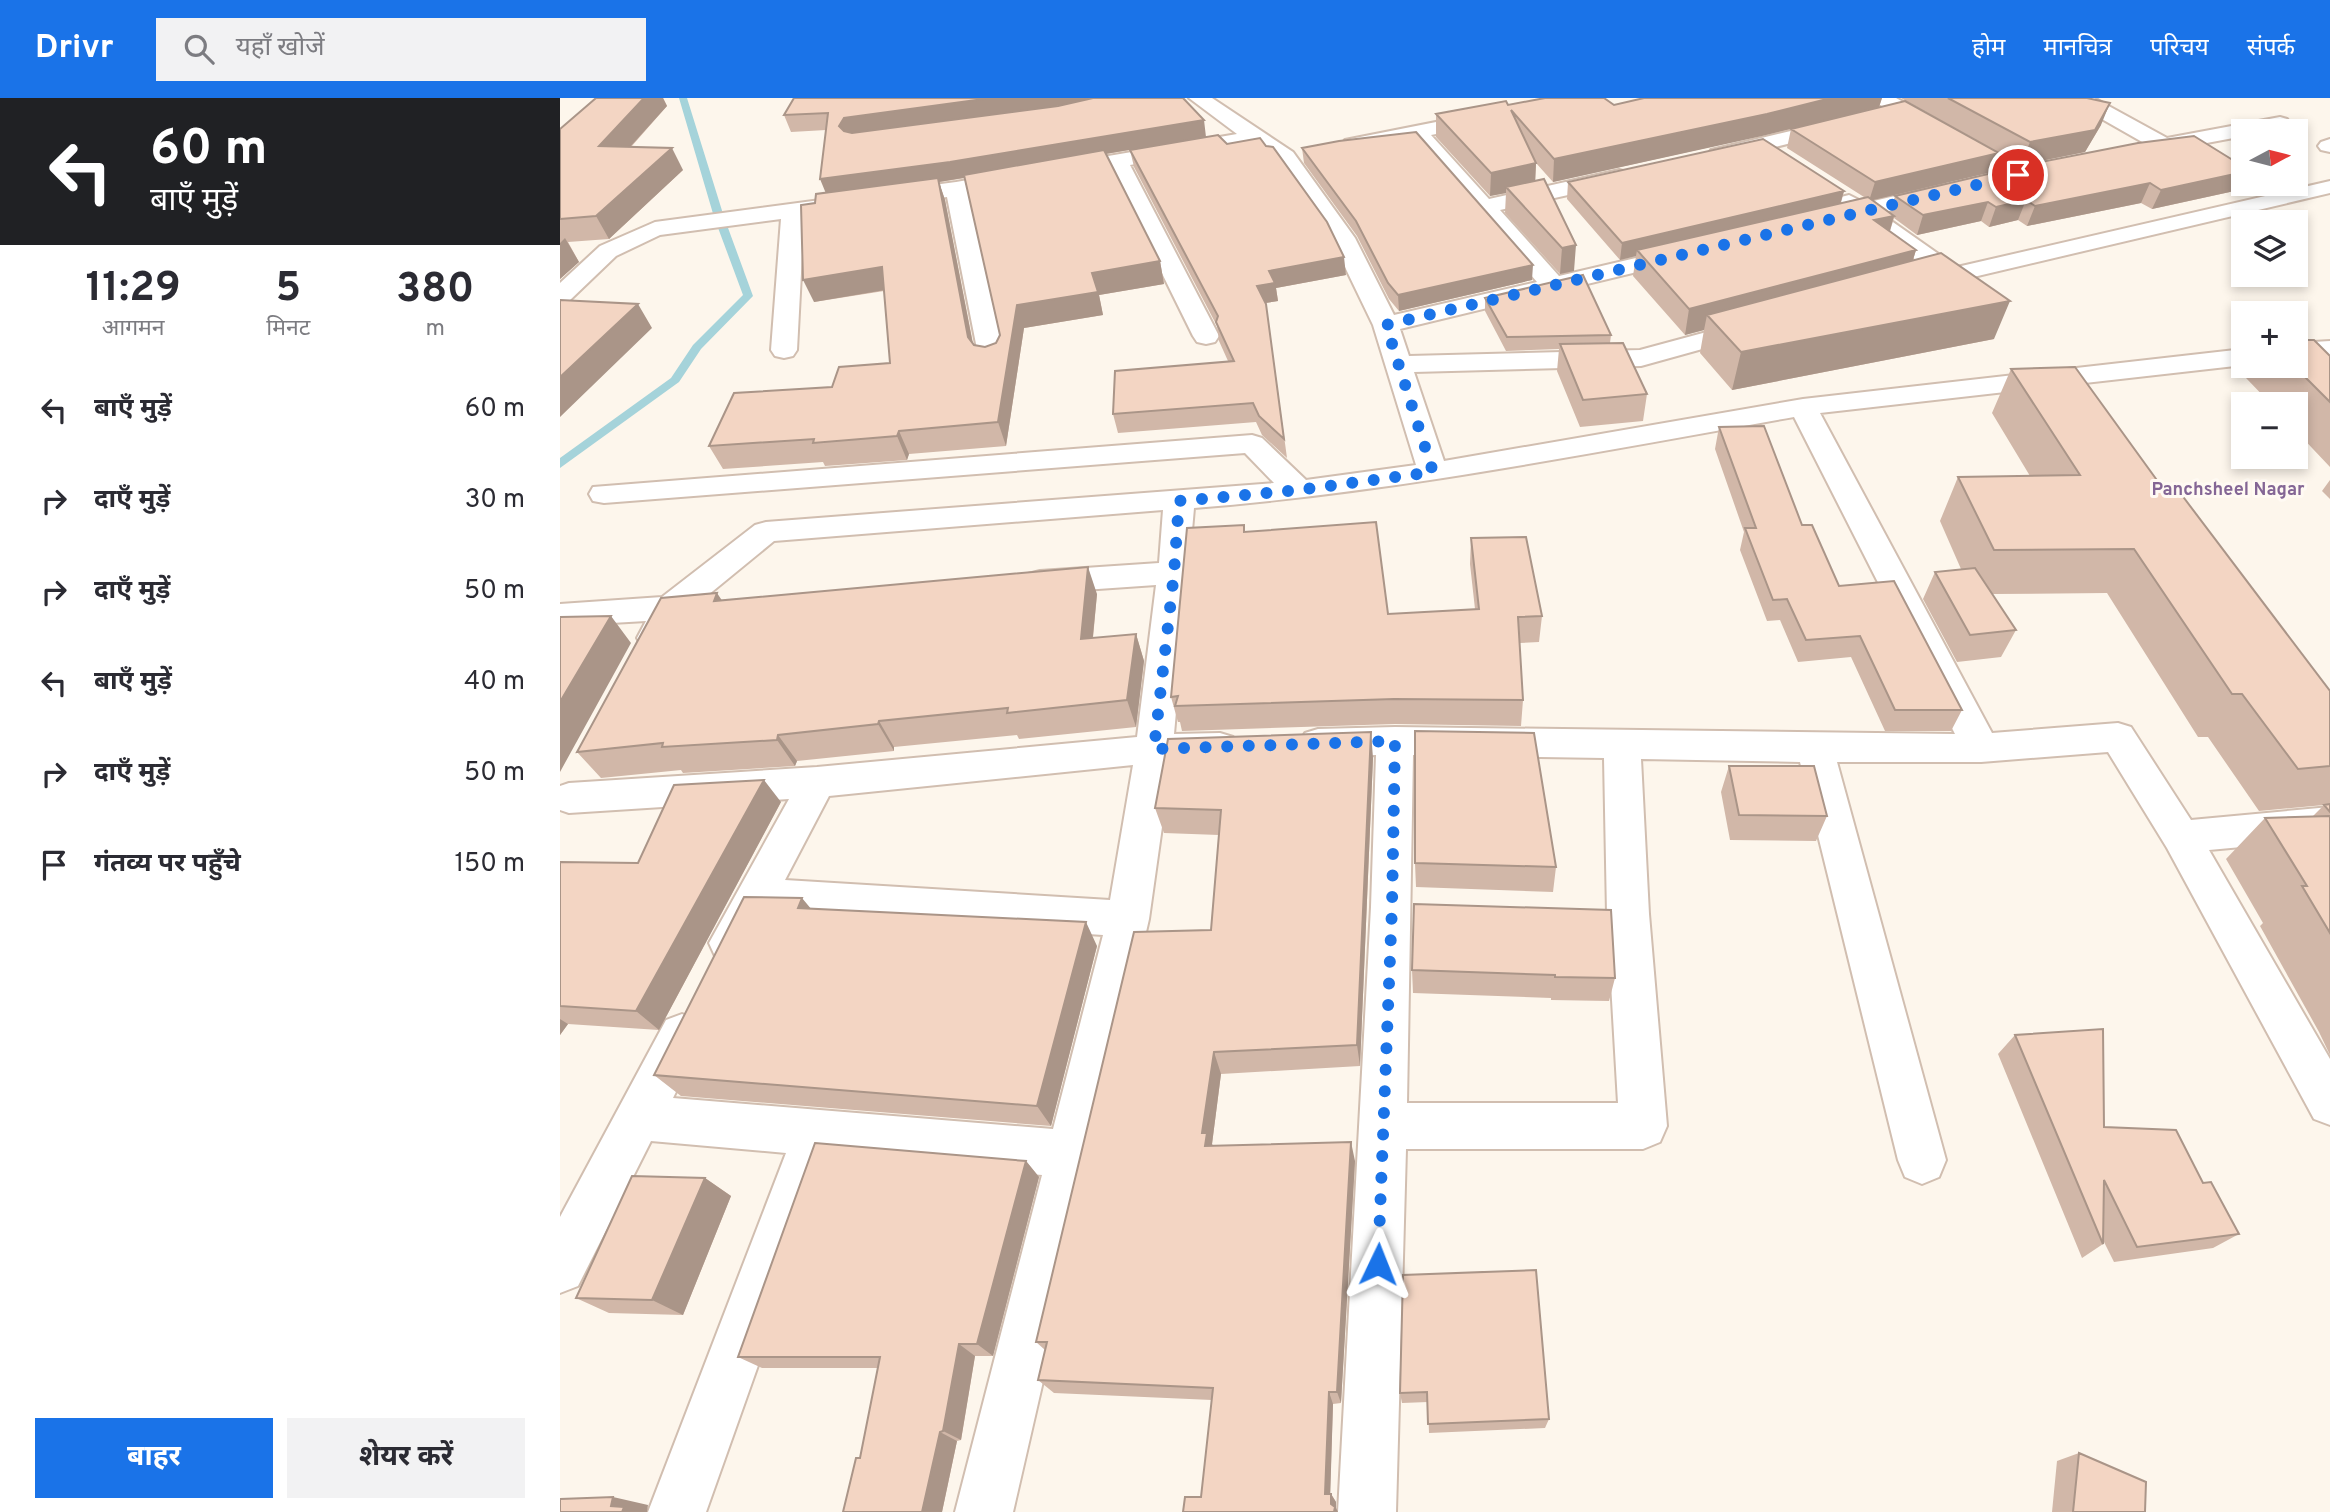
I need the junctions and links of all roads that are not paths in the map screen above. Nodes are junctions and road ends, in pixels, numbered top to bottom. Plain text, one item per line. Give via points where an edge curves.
1 (1199, 98) edge
2 (1588, 98) edge
3 (2079, 98) edge
4 (1874, 111) edge
5 (1417, 131) junction
6 (2231, 133) edge
7 (1254, 137) junction
8 (1763, 145) junction
9 (2164, 145) junction
10 (1338, 146) edge
11 (1311, 152) edge
12 (2124, 153) edge
13 (1285, 157) junction
14 (1785, 159) edge
15 (1696, 160) edge
16 (1118, 162) junction
17 (2044, 170) edge
18 (1644, 172) edge
19 (2018, 175) junction
20 (1992, 181) edge
21 (1966, 187) edge
22 (2328, 187) dead end
23 (956, 189) junction
24 (1830, 189) edge
25 (1485, 207) junction
26 (786, 211) junction
27 (1863, 211) junction
28 (1809, 223) edge
29 (1715, 246) edge
30 (572, 251) dead end
31 (608, 251) junction
32 (1951, 274) junction
33 (1553, 285) junction
34 (1897, 289) edge
35 (560, 296) edge
36 (1776, 321) edge
37 (1386, 325) junction
38 (1206, 336) dead end
39 (2330, 349) edge
40 (784, 350) dead end
41 (2231, 358) edge
42 (992, 359) edge
43 (2308, 359) edge
44 (1399, 364) junction
45 (1803, 407) junction
46 (1433, 472) junction
47 (1299, 490) junction
48 (604, 494) dead end
49 (1179, 501) junction
50 (1174, 573) junction
51 (1010, 584) edge
52 (724, 604) edge
53 (670, 608) junction
54 (560, 615) edge
55 (638, 667) edge
56 (1395, 741) junction
57 (1622, 743) junction
58 (1815, 748) junction
59 (1981, 748) junction
60 (1154, 749) junction
61 (817, 782) junction
62 (570, 795) edge
63 (2330, 823) edge
64 (2181, 837) junction
65 (755, 895) junction
66 (1128, 919) junction
67 (2330, 1103) edge
68 (639, 1118) junction
69 (1383, 1126) junction
70 (817, 1133) junction
71 (1072, 1154) junction
72 (1923, 1160) dead end
73 (560, 1268) edge
74 (677, 1512) edge
75 (984, 1512) edge
76 (1367, 1512) edge

1 - 7 street
2 - 5 street
3 - 9 street
4 - 8 street
4 - 19 street via 1902,110
5 - 10 street
5 - 25 street
6 - 9 street
7 - 13 street
7 - 16 street
8 - 14 street
8 - 15 street
9 - 12 street
11 - 13 street
13 - 37 street via 1343,238
16 - 23 street
16 - 38 street
17 - 19 street
18 - 25 street
19 - 20 street
21 - 27 street
22 - 32 street
23 - 26 street
23 - 42 street
24 - 27 street
25 - 33 street
26 - 31 street via 655,229
26 - 40 street
27 - 28 street
27 - 32 street
29 - 33 street
30 - 31 street
31 - 35 street
32 - 34 street
33 - 37 street
36 - 44 street via 1641,358
37 - 44 street
39 - 43 street
41 - 45 street
44 - 46 street
45 - 46 street
45 - 59 street
46 - 47 street
47 - 48 street via 1252,443
47 - 49 street
49 - 50 street
49 - 53 street via 766,533
50 - 51 street
50 - 60 street
52 - 53 street
53 - 54 street
53 - 55 street
56 - 57 street
56 - 60 street
56 - 69 street via 1413,907
57 - 58 street
57 - 69 street via 1608,913 1643,1126
58 - 59 street
58 - 72 street
59 - 64 street via 2118,737
60 - 61 street
60 - 66 street
61 - 62 street
61 - 65 street
63 - 64 street
64 - 67 street
65 - 66 street
65 - 68 street
66 - 71 street
68 - 70 street
68 - 73 street
69 - 76 street
70 - 71 street
70 - 74 street
71 - 75 street

